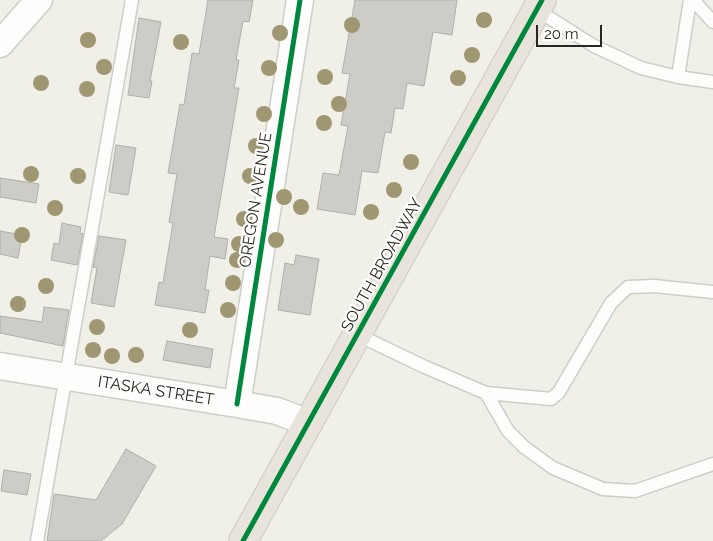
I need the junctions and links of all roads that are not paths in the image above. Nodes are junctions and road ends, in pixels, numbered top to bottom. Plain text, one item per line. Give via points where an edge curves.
1 (39, 0) edge
2 (132, 0) edge
3 (300, 0) edge
4 (692, 0) edge
5 (539, 5) edge
6 (713, 22) edge
7 (0, 44) edge
8 (678, 77) junction
9 (713, 82) edge
10 (713, 292) edge
11 (358, 335) junction
12 (0, 366) edge
13 (67, 376) junction
14 (486, 393) junction
15 (237, 404) junction
16 (309, 423) junction
17 (713, 464) edge
18 (37, 541) edge
19 (243, 541) edge

1 - 7 street
2 - 13 lane
3 - 15 street, OREGON AVENUE
4 - 6 lane
4 - 8 lane
5 - 8 lane via 594,46 641,68
5 - 11 main road, SOUTH BROADWAY
8 - 9 lane
10 - 14 lane via 654,286 628,288 610,303 559,392 551,398
11 - 14 lane
11 - 16 main road, SOUTH BROADWAY
12 - 13 street, ITASKA STREET
13 - 15 street, ITASKA STREET
13 - 18 lane
14 - 17 lane via 508,431 524,447 553,468 603,489 635,492
15 - 16 street, ITASKA STREET
16 - 19 main road, SOUTH BROADWAY

